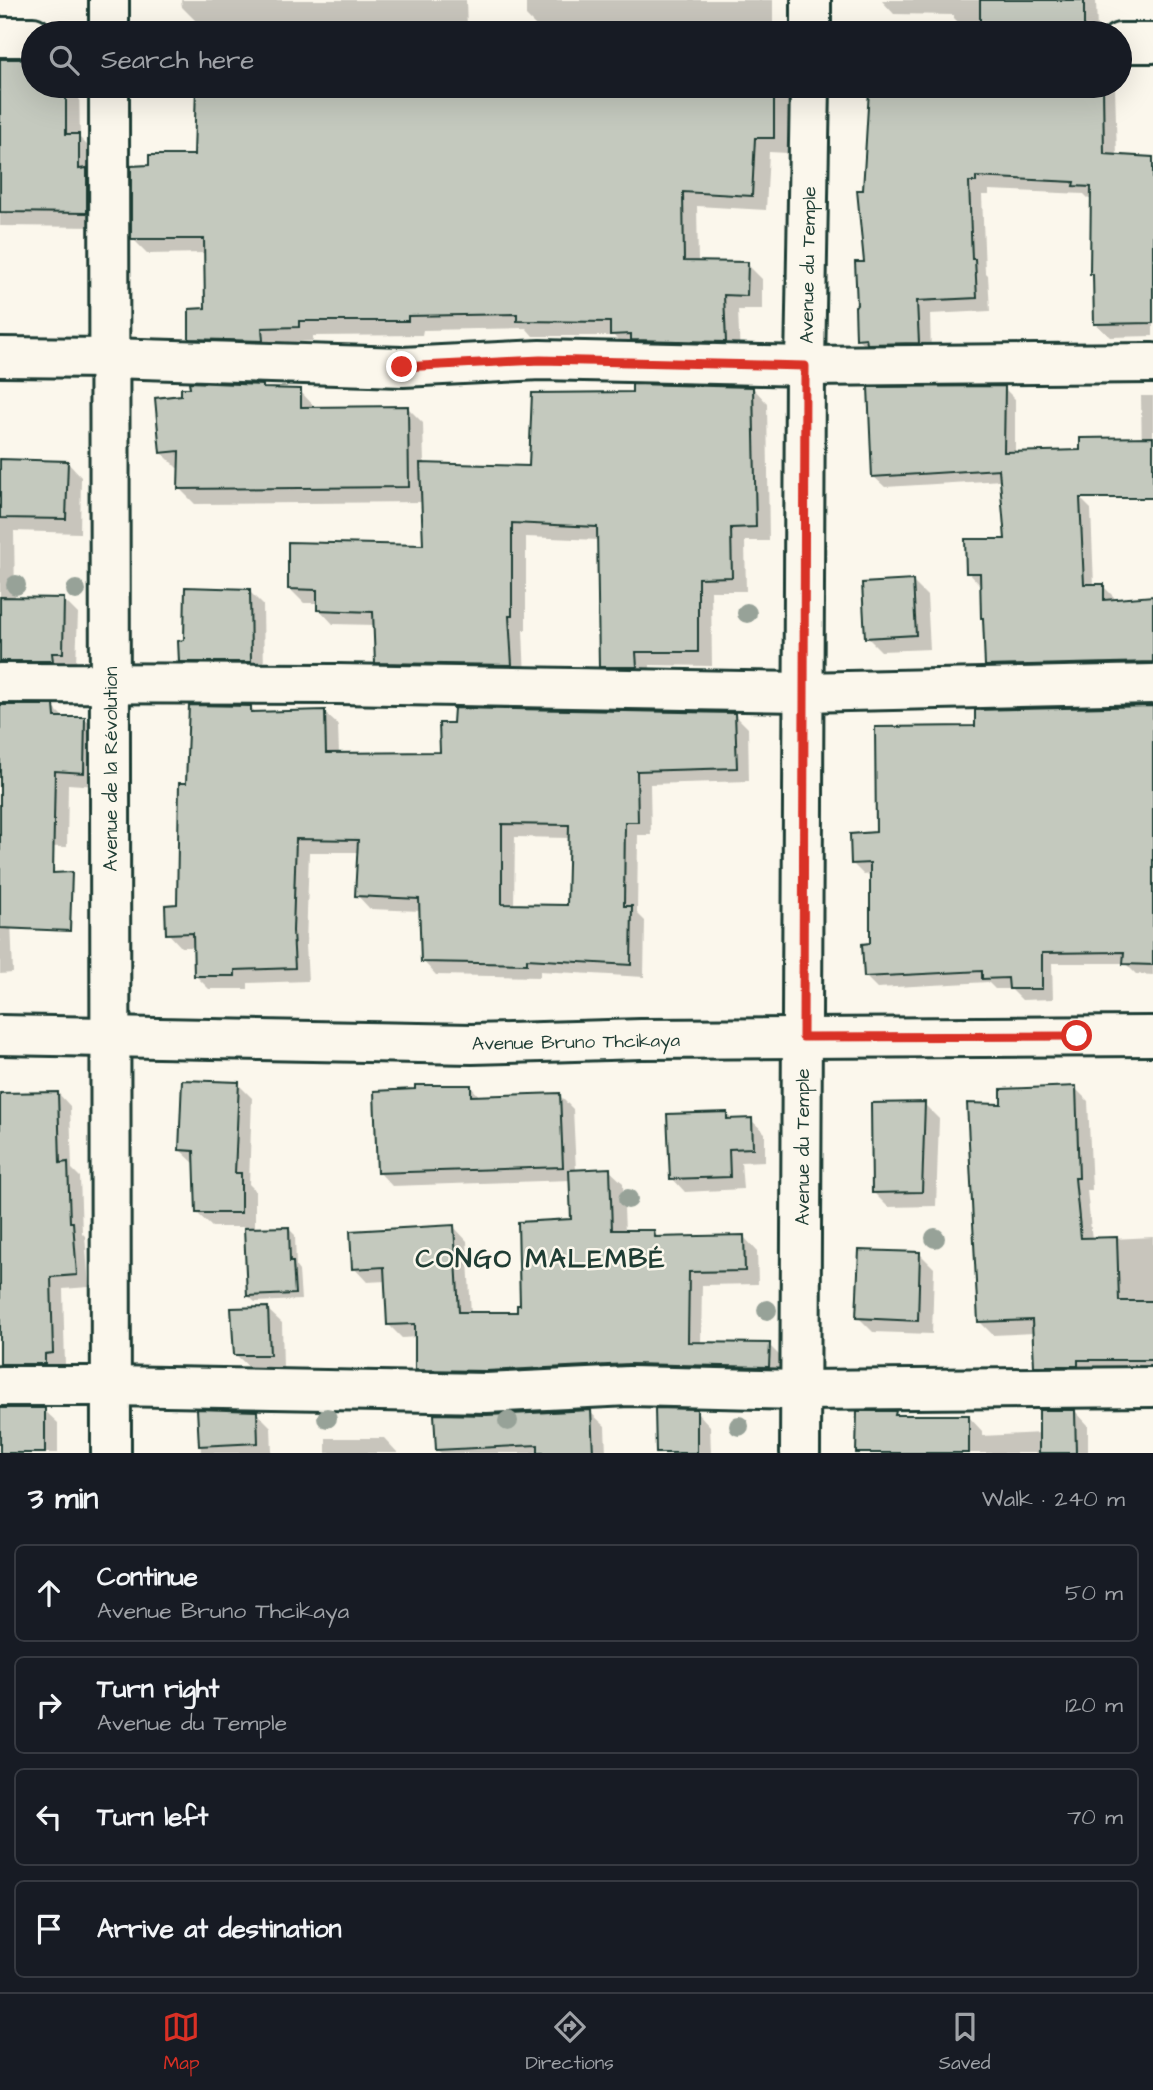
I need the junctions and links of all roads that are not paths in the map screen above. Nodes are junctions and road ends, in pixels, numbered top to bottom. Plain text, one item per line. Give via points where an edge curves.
1 (109, 0) edge
2 (811, 0) edge
3 (109, 21) edge
4 (811, 21) edge
5 (0, 37) edge
6 (21, 37) edge
7 (1132, 43) edge
8 (1153, 43) edge
9 (109, 98) edge
10 (810, 98) edge
11 (0, 357) edge
12 (109, 358) junction
13 (1153, 363) edge
14 (805, 366) junction
15 (110, 682) junction
16 (0, 683) edge
17 (1153, 684) edge
18 (804, 692) junction
19 (0, 1035) edge
20 (1153, 1036) edge
21 (110, 1037) junction
22 (803, 1037) junction
23 (0, 1386) edge
24 (111, 1386) junction
25 (1153, 1387) edge
26 (801, 1391) junction
27 (111, 1453) edge
28 (800, 1453) edge

1 - 3 street
2 - 4 street
5 - 6 street
7 - 8 street
9 - 12 street, Avenue de la Révolution
10 - 14 street, Avenue du Temple
11 - 12 street
12 - 14 street via 402,367 540,360
12 - 15 street, Avenue de la Révolution
13 - 14 street
14 - 18 street, Avenue du Temple
15 - 16 street
15 - 18 street
15 - 21 street, Avenue de la Révolution
17 - 18 street
18 - 22 street, Avenue du Temple
19 - 21 street, Avenue Bruno Thcikaya
20 - 22 street, Avenue Bruno Thcikaya
21 - 22 street, Avenue Bruno Thcikaya via 472,1044
21 - 24 street, Avenue de la Révolution
22 - 26 street, Avenue du Temple
23 - 24 street
24 - 26 street via 486,1393 629,1386
24 - 27 street, Avenue de la Révolution
25 - 26 street
26 - 28 street, Avenue du Temple

